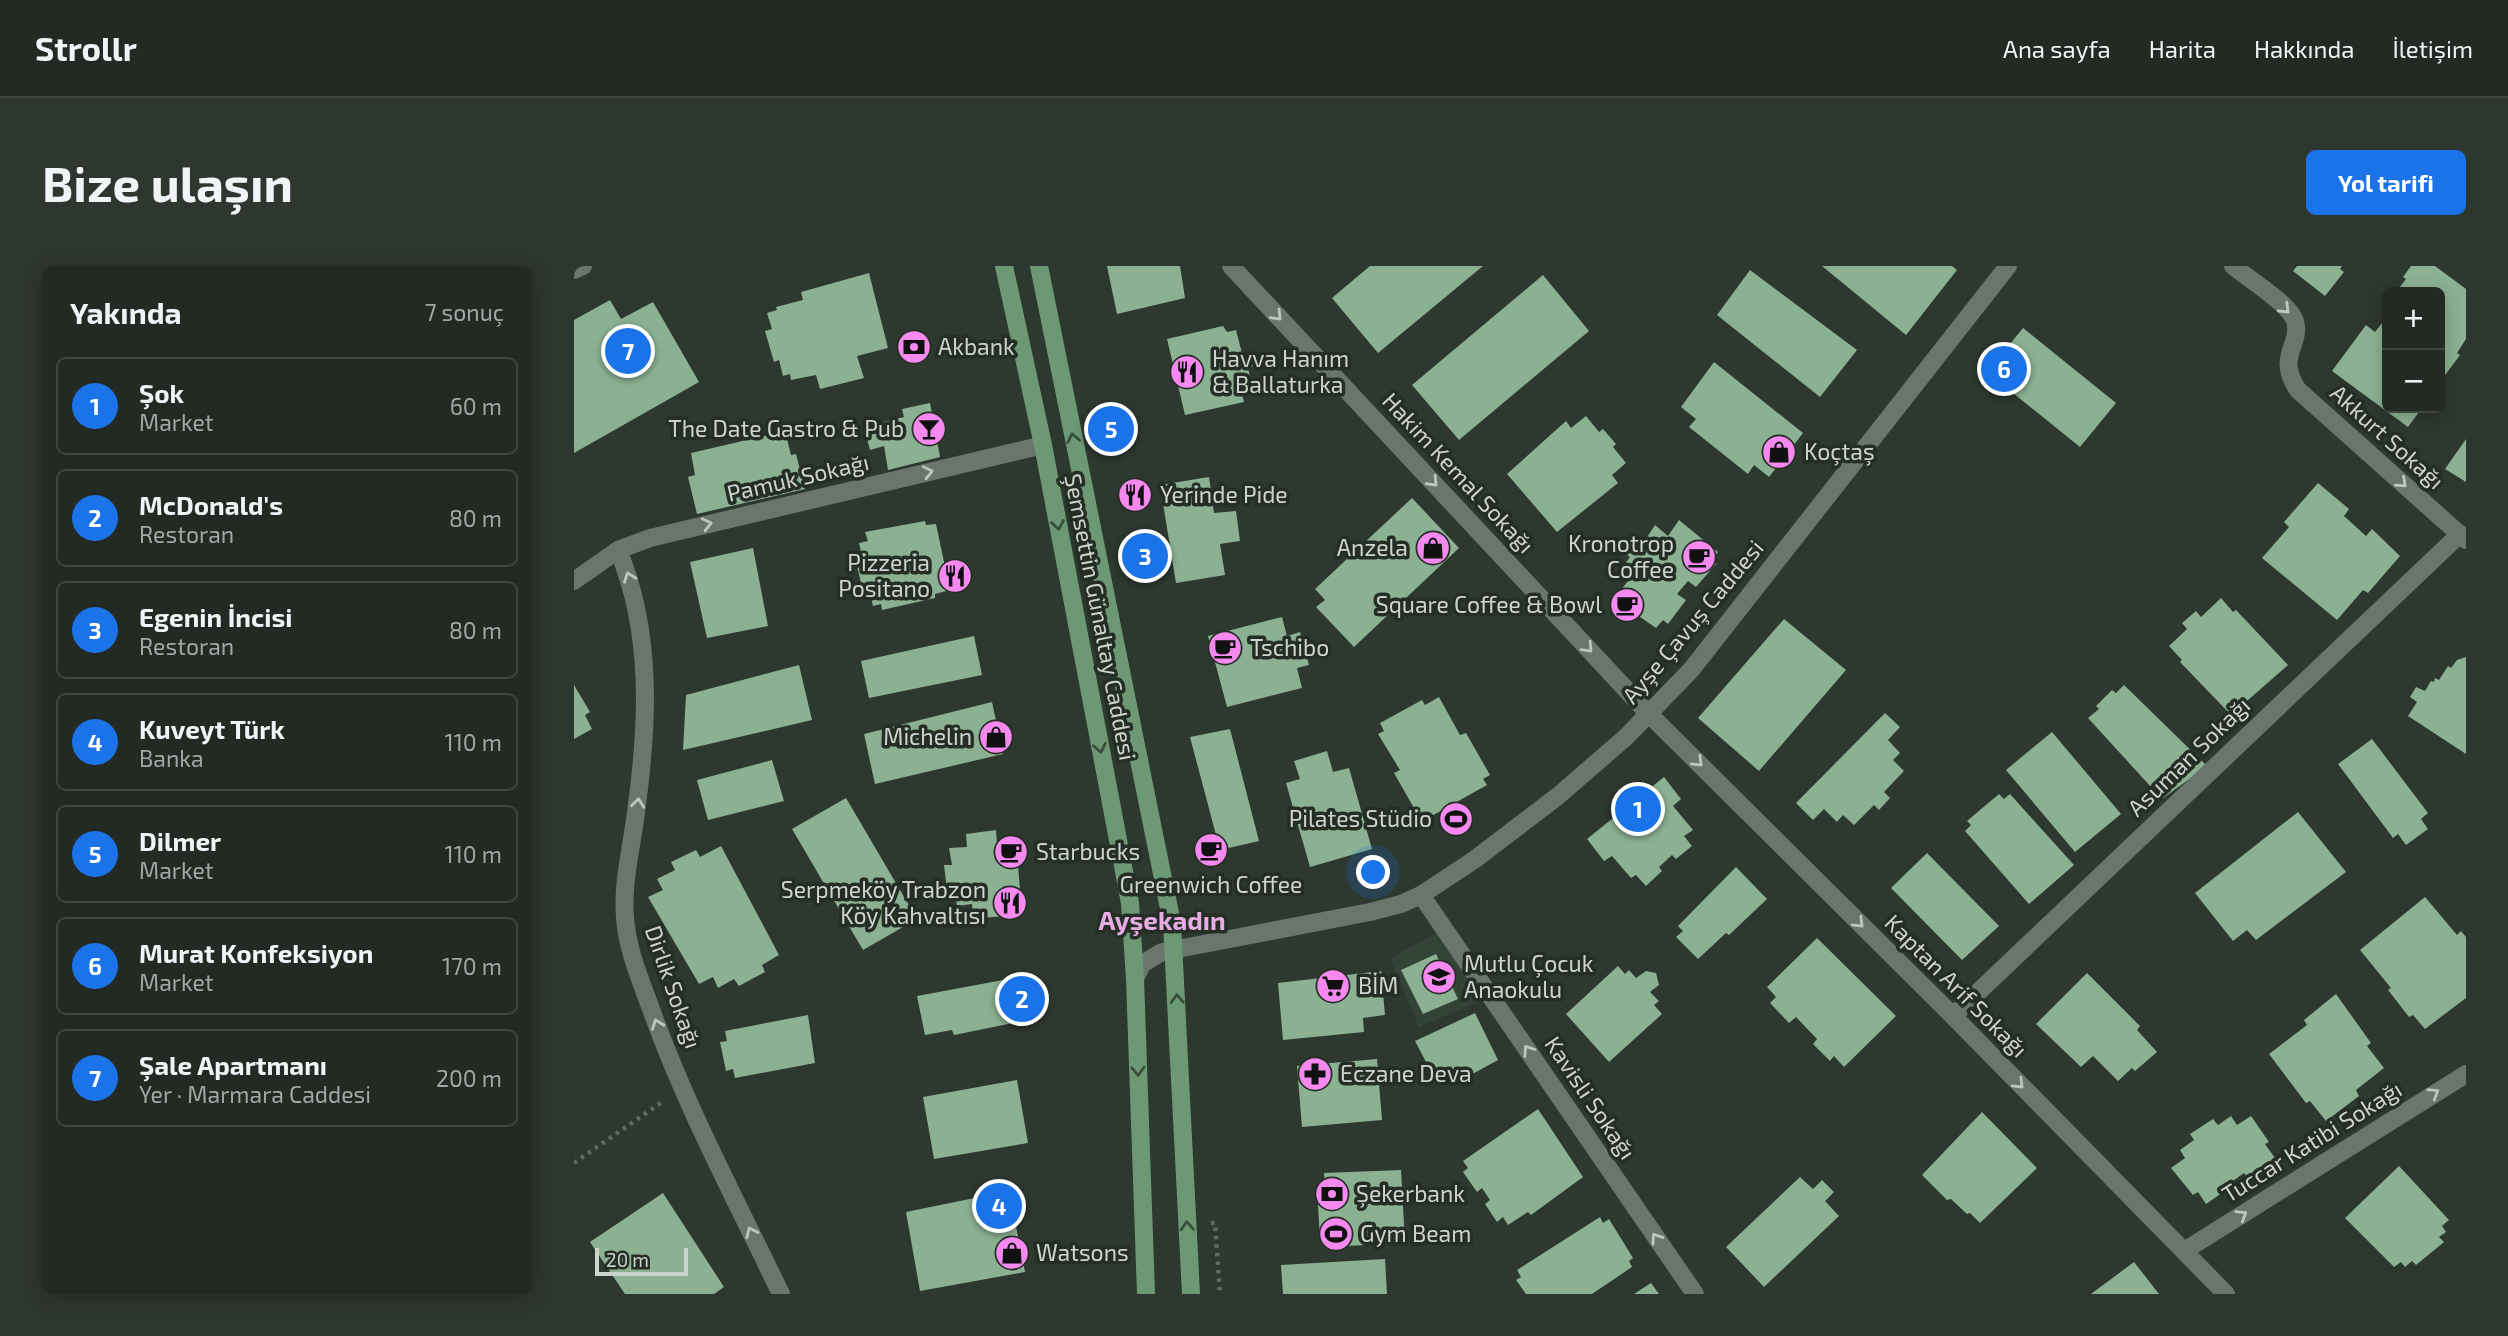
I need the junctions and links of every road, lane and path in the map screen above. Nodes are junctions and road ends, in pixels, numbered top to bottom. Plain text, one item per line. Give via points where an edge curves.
1 (583, 266) edge
2 (1004, 266) edge
3 (1039, 266) edge
4 (1230, 266) edge
5 (2008, 266) edge
6 (2233, 266) edge
7 (574, 270) edge
8 (1043, 445) junction
9 (2463, 537) edge
10 (618, 550) junction
11 (574, 581) edge
12 (1649, 714) junction
13 (1421, 895) junction
14 (1174, 949) junction
15 (1135, 979) junction
16 (1953, 1016) junction
17 (2466, 1073) edge
18 (682, 1088) junction
19 (574, 1163) edge
20 (1216, 1237) dead end
21 (2184, 1251) junction
22 (780, 1294) edge
23 (1146, 1294) edge
24 (1191, 1294) edge
25 (1220, 1294) edge
26 (1695, 1294) edge
27 (2225, 1294) edge

1 - 7 street
2 - 8 main road, Şemsettin Günaltay Caddesi
14 -> 3 main road, Şemsettin Günaltay Caddesi via 1168,898
4 -> 12 street, Hakim Kemal Sokağı
5 - 12 street, Ayşe Çavuş Caddesi via 1696,663
6 -> 9 street, Akkurt Sokağı via 2294,318 2288,367 2298,390
10 -> 8 street, Pamuk Sokağı via 658,536
8 -> 15 main road, Şemsettin Günaltay Caddesi via 1127,886
9 - 16 street, Asuman Sokağı
10 - 11 street, Pamuk Sokağı
18 -> 10 street, Dirlik Sokağı via 625,925 643,755 644,662 637,605
12 - 13 street, Ayşe Çavuş Caddesi via 1558,796
12 -> 16 street, Kaptan Arif Sokağı
13 - 14 street, Ayşe Çavuş Caddesi via 1391,907
26 -> 13 street, Kavisli Sokağı
14 - 15 street via 1148,958
24 -> 14 main road, Şemsettin Günaltay Caddesi
15 -> 23 main road, Şemsettin Günaltay Caddesi
16 -> 21 street, Kaptan Arif Sokağı
21 -> 17 street, Tuccar Katibi Sokağı
18 - 19 path
22 -> 18 street, Dirlik Sokağı
20 - 25 path
21 - 27 street, Kaptan Arif Sokağı

